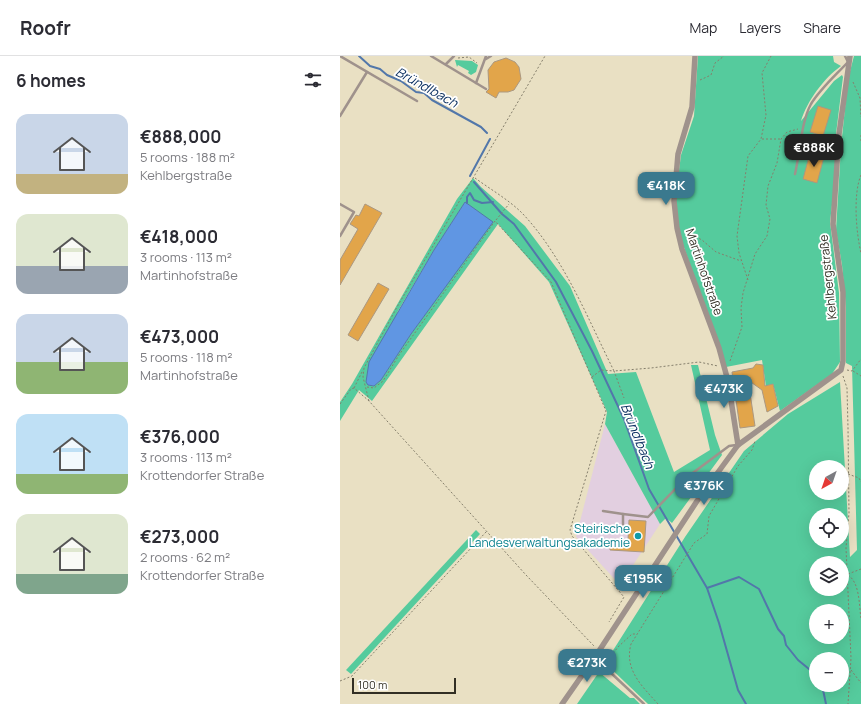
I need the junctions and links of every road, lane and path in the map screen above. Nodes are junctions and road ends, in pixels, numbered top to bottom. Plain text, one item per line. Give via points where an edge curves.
1 (340, 56) edge
2 (431, 56) edge
3 (454, 56) edge
4 (491, 56) edge
5 (545, 56) edge
6 (696, 56) edge
7 (724, 56) edge
8 (770, 56) edge
9 (845, 56) edge
10 (469, 57) edge
11 (486, 57) edge
12 (849, 59) edge
13 (446, 64) junction
14 (483, 66) junction
15 (367, 72) junction
16 (852, 79) dead end
17 (476, 83) junction
18 (693, 83) junction
19 (486, 89) dead end
20 (417, 101) dead end
21 (340, 116) edge
22 (861, 118) edge
23 (802, 127) junction
24 (861, 135) edge
25 (761, 139) junction
26 (781, 139) junction
27 (861, 142) edge
28 (795, 174) dead end
29 (861, 175) edge
30 (475, 178) junction
31 (340, 204) edge
32 (510, 204) junction
33 (495, 221) junction
34 (677, 228) junction
35 (340, 236) edge
36 (861, 253) edge
37 (742, 262) junction
38 (748, 281) junction
39 (861, 359) edge
40 (724, 367) junction
41 (364, 368) junction
42 (841, 370) junction
43 (614, 371) junction
44 (852, 371) junction
45 (861, 376) edge
46 (592, 377) junction
47 (367, 387) junction
48 (354, 388) junction
49 (624, 398) dead end
50 (369, 401) junction
51 (340, 404) edge
52 (758, 431) junction
53 (738, 445) junction
54 (848, 460) edge
55 (849, 473) edge
56 (861, 482) edge
57 (848, 500) edge
58 (603, 511) dead end
59 (624, 514) junction
60 (623, 531) dead end
61 (487, 532) junction
62 (848, 556) edge
63 (861, 569) edge
64 (849, 574) edge
65 (849, 575) edge
66 (861, 589) edge
67 (857, 590) junction
68 (848, 596) edge
69 (861, 619) edge
70 (607, 627) dead end
71 (637, 634) junction
72 (599, 651) junction
73 (594, 657) junction
74 (606, 668) junction
75 (850, 669) junction
76 (340, 681) edge
77 (861, 683) edge
78 (562, 704) edge
79 (644, 704) edge
80 (658, 704) edge
81 (848, 704) edge

1 - 15 lane
2 - 13 lane
3 - 10 path
3 - 13 lane
4 - 11 lane
5 - 30 path
6 - 18 street, Martinhofstraße
7 - 18 path via 715,63 711,75
8 - 25 path via 762,73 766,115
9 - 12 lane
10 - 14 path
11 - 14 lane
12 - 23 lane via 811,104
12 - 42 street, Kehlbergstraße via 839,134 833,224 843,292
13 - 17 lane
14 - 17 lane
15 - 20 lane
15 - 21 lane
16 - 22 path via 860,98
17 - 19 lane
18 - 34 street, Martinhofstraße via 692,107 678,154 674,201
23 - 26 path via 787,132
23 - 28 lane
24 - 27 path
25 - 26 path
25 - 37 path via 748,156 737,236
26 - 38 path via 777,163 768,186 766,205 770,219 767,236 756,254
29 - 36 path via 857,184 858,240
30 - 32 path
30 - 41 path via 451,213
31 - 35 lane via 354,212
32 - 33 path
32 - 43 path via 522,213 565,273
33 - 46 path via 551,282
33 - 47 path via 383,381 374,388
34 - 37 path via 702,240 716,252
34 - 40 street, Martinhofstraße
37 - 38 path
38 - 40 path via 741,308 742,327
39 - 44 path
40 - 43 path via 699,362
40 - 53 street, Martinhofstraße
41 - 47 path via 363,377
41 - 48 path
42 - 44 path
42 - 52 street
42 - 54 path via 847,388
43 - 46 path via 600,370
43 - 49 path
44 - 45 path
46 - 70 path via 606,411 570,530 572,536 624,597
47 - 50 path
48 - 50 path
48 - 51 path
50 - 61 path
52 - 53 street
52 - 71 path via 752,450 738,466 709,516 707,534 694,543
53 - 59 lane via 729,446 686,478 648,516
53 - 72 street via 677,531
55 - 56 path via 859,478
57 - 62 path
58 - 59 lane
59 - 60 lane
61 - 72 path
61 - 76 path via 352,676
63 - 64 path
65 - 67 path via 854,578
66 - 67 path
67 - 69 path
68 - 75 path
71 - 74 path via 632,634 618,647 609,658
71 - 80 path via 631,644 628,662 634,674
72 - 73 street
73 - 74 lane
73 - 78 street
74 - 79 lane
75 - 77 path
75 - 81 path

